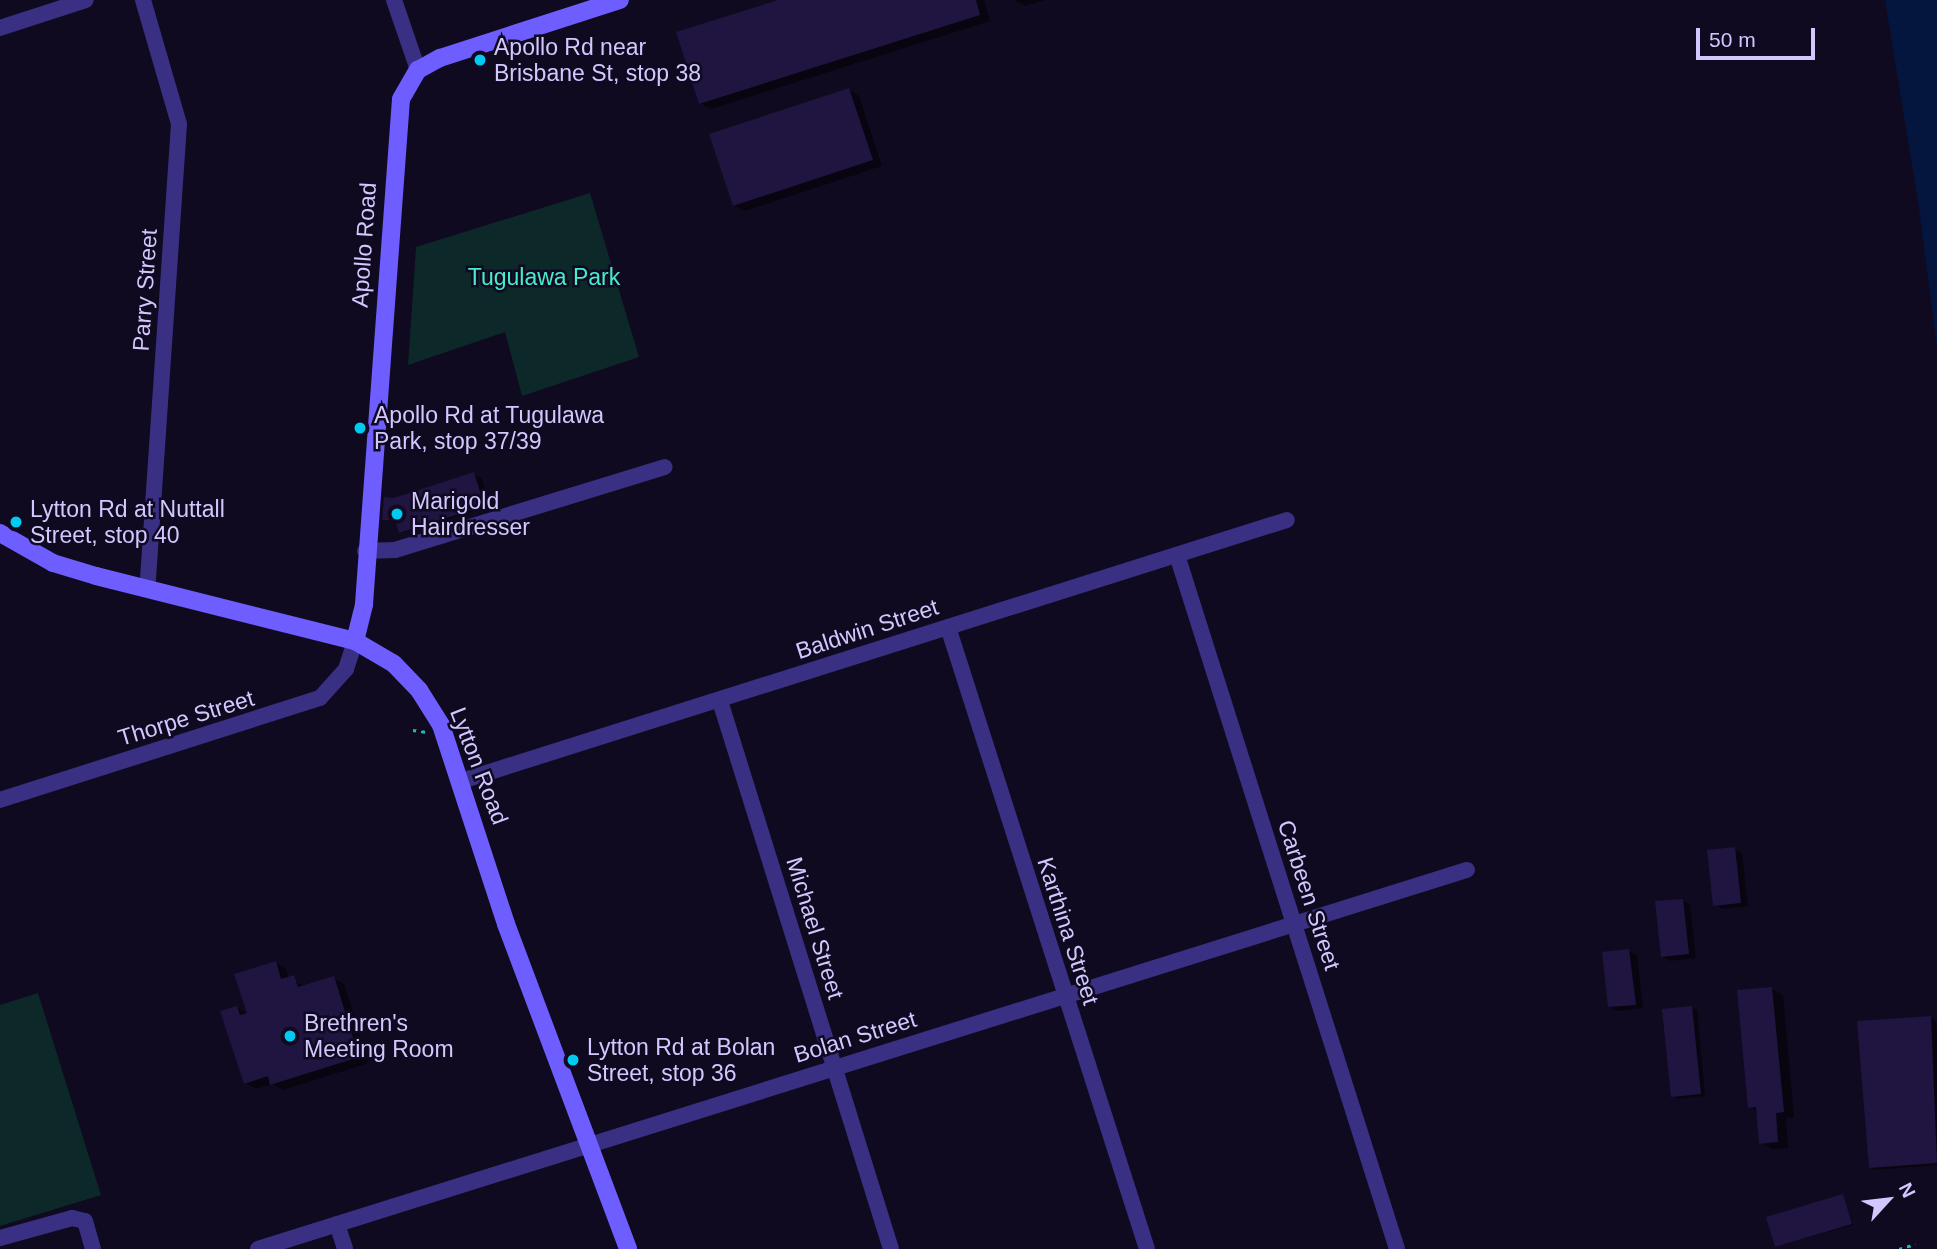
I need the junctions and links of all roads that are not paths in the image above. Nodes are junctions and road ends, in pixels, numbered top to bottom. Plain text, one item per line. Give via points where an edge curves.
1 (86, 0) edge
2 (143, 0) edge
3 (394, 0) edge
4 (620, 0) edge
5 (0, 28) edge
6 (418, 70) junction
7 (665, 467) dead end
8 (1286, 520) dead end
9 (0, 533) edge
10 (365, 551) junction
11 (1177, 555) junction
12 (147, 588) junction
13 (948, 627) junction
14 (355, 641) junction
15 (720, 701) junction
16 (461, 781) junction
17 (0, 800) edge
18 (1467, 870) dead end
19 (1294, 924) junction
20 (1064, 996) junction
21 (835, 1067) junction
22 (589, 1145) junction
23 (337, 1224) junction
24 (0, 1238) edge
25 (93, 1249) edge
26 (258, 1249) edge
27 (345, 1249) edge
28 (628, 1249) edge
29 (891, 1249) edge
30 (1147, 1249) edge
31 (1397, 1249) edge

1 - 5 street
2 - 12 street, Parry Street via 179,124
3 - 6 street
4 - 6 main road via 440,58
6 - 10 main road, Apollo Road via 401,99 398,120
7 - 10 street via 396,550
8 - 11 street, Baldwin Street
9 - 12 main road, Lytton Road via 53,563
10 - 14 main road, Apollo Road via 364,604
11 - 13 street, Baldwin Street
11 - 19 street, Carbeen Street
12 - 14 main road, Lytton Road
13 - 15 street, Baldwin Street
13 - 20 street, Karthina Street
14 - 16 main road, Lytton Road via 394,664 419,690 441,725
14 - 17 street, Thorpe Street via 346,670 320,698
15 - 16 street, Baldwin Street
15 - 21 street, Michael Street
16 - 22 main road, Lytton Road via 506,923
18 - 19 street, Bolan Street
19 - 20 street, Bolan Street
19 - 31 street, Carbeen Street
20 - 21 street, Bolan Street
20 - 30 street, Karthina Street
21 - 22 street, Bolan Street
21 - 29 street, Michael Street
22 - 23 street, Bolan Street
22 - 28 main road, Lytton Road
23 - 26 street, Bolan Street
23 - 27 street
24 - 25 street via 72,1218 85,1221

